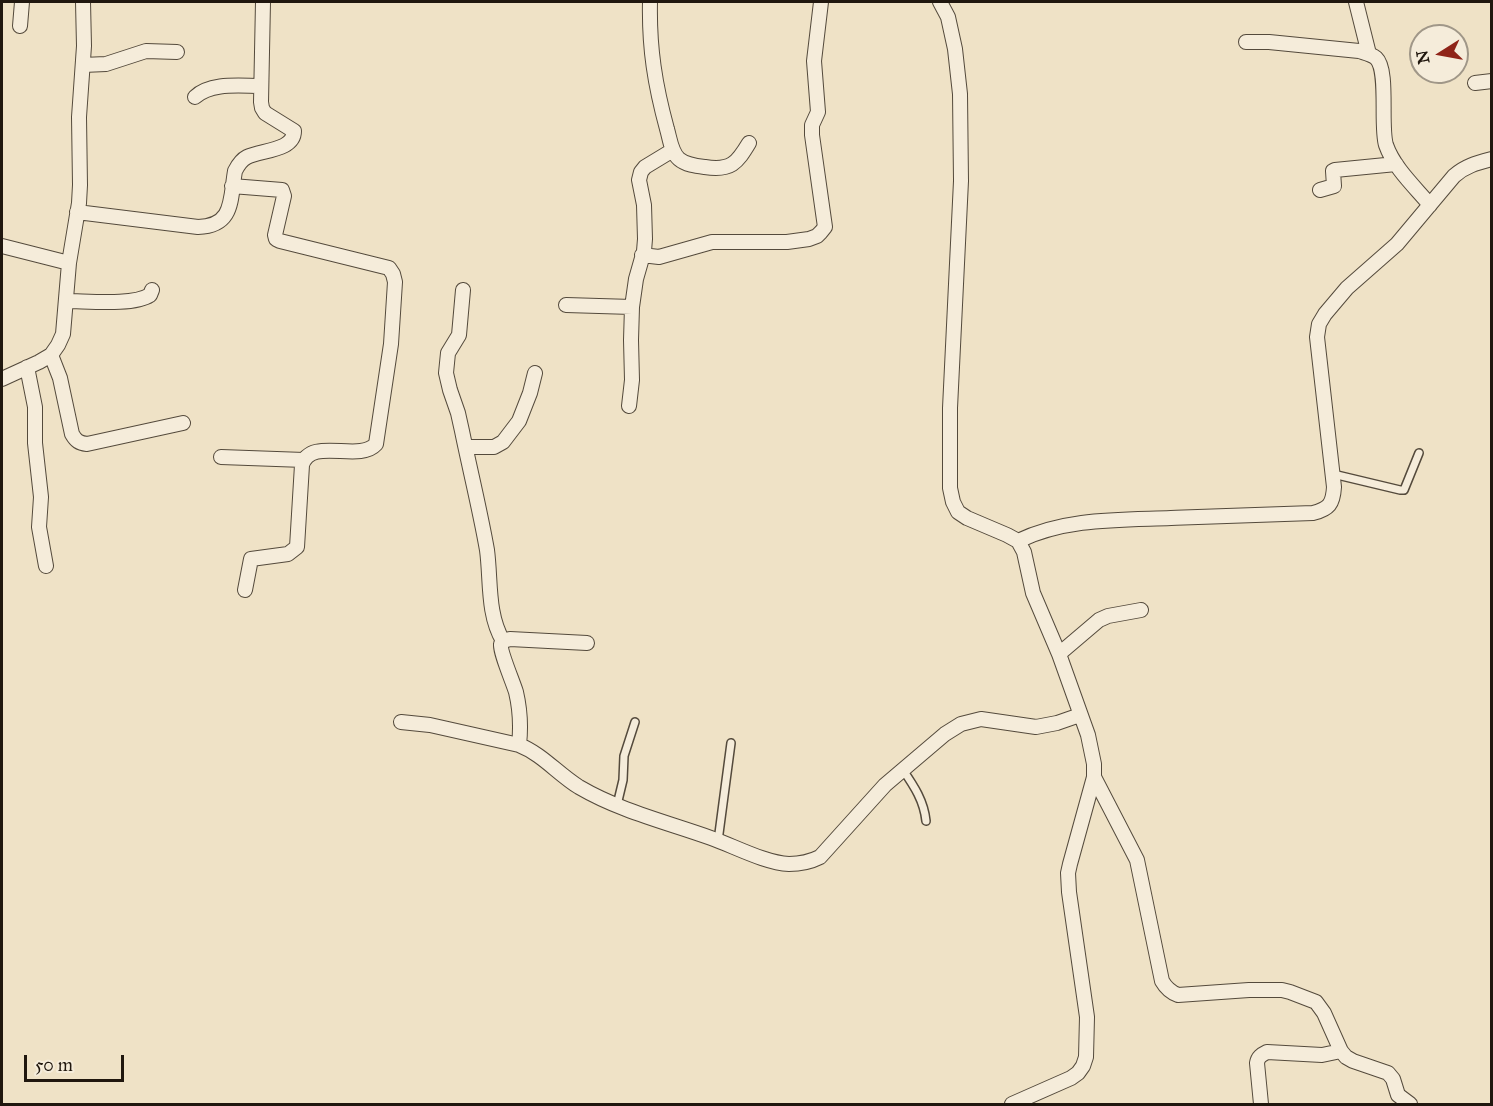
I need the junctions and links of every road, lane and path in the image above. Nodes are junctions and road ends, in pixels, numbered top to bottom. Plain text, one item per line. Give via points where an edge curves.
1 (22, 2) edge
2 (83, 2) edge
3 (262, 2) edge
4 (650, 2) edge
5 (821, 2) edge
6 (940, 2) edge
7 (1356, 2) edge
8 (20, 26) dead end
9 (1246, 42) dead end
10 (177, 52) dead end
11 (1369, 54) junction
12 (83, 65) junction
13 (1491, 81) edge
14 (1475, 83) dead end
15 (261, 86) junction
16 (195, 97) dead end
17 (749, 143) dead end
18 (673, 150) junction
19 (1491, 159) edge
20 (1396, 164) junction
21 (232, 186) junction
22 (1320, 189) dead end
23 (1430, 205) junction
24 (77, 212) junction
25 (2, 246) edge
26 (642, 255) junction
27 (69, 262) junction
28 (152, 290) dead end
29 (463, 290) dead end
30 (66, 301) junction
31 (566, 305) dead end
32 (632, 306) junction
33 (51, 355) junction
34 (27, 367) junction
35 (535, 373) dead end
36 (2, 379) edge
37 (629, 406) dead end
38 (183, 423) dead end
39 (466, 447) junction
40 (1419, 453) dead end
41 (221, 457) dead end
42 (304, 460) junction
43 (1333, 474) junction
44 (1018, 541) junction
45 (46, 566) dead end
46 (245, 590) dead end
47 (1141, 610) dead end
48 (503, 641) junction
49 (587, 643) dead end
50 (1059, 654) junction
51 (1080, 715) junction
52 (401, 722) dead end
53 (635, 722) dead end
54 (731, 743) dead end
55 (519, 745) junction
56 (903, 770) junction
57 (1094, 777) junction
58 (617, 805) junction
59 (926, 821) dead end
60 (718, 841) junction
61 (1341, 1051) junction
62 (1012, 1104) edge
63 (1261, 1104) edge
64 (1410, 1104) edge

1 - 8 street
2 - 12 street
3 - 15 street
4 - 18 street via 657,93
5 - 26 street via 814,62 818,112 812,135 825,227 809,239 712,242 659,257
6 - 44 street via 948,17 960,94 961,181 950,488 958,512
7 - 11 street
9 - 11 street
10 - 12 street via 146,51 106,64
11 - 20 street via 1380,63 1385,143
12 - 24 street
13 - 14 street
15 - 16 street via 222,86
15 - 21 street via 265,113 294,131 294,136 287,144 244,158 237,165
17 - 18 street via 733,164 724,168 689,164
18 - 26 street via 641,172 645,222
19 - 23 street via 1462,169
20 - 22 street via 1335,170 1334,186
20 - 23 street
21 - 24 street via 224,218 209,227
21 - 42 street via 282,190 276,239 389,268 393,274 391,344 376,444 363,450 316,451
23 - 43 street via 1397,244 1347,288 1319,324 1317,337
24 - 27 street
25 - 27 street
26 - 32 street
27 - 30 street
28 - 30 street via 150,295 126,302
29 - 39 street via 459,335 448,353 446,373
30 - 33 street via 63,334
31 - 32 street
32 - 37 street
33 - 34 street
33 - 38 street via 75,440 87,444
34 - 36 street
34 - 45 street via 35,407 39,526
35 - 39 street via 519,421 504,442 494,447
39 - 48 street via 487,551 493,614
40 - 43 lane via 1404,490
41 - 42 street
42 - 46 street via 297,547 288,554 251,559
43 - 44 street via 1334,497 1323,511 1110,520 1071,524
44 - 50 street via 1033,593
47 - 50 street via 1099,620
48 - 49 street
48 - 55 street via 503,655 518,705
50 - 51 street
51 - 56 street via 1036,726 981,719 961,724
51 - 57 street via 1088,735
52 - 55 street
53 - 58 lane via 624,756
54 - 60 lane
55 - 58 street via 576,785
56 - 59 lane via 921,800
56 - 60 street via 812,861 776,862
57 - 61 street via 1137,860 1166,988 1178,995 1249,990 1290,992 1321,1007
57 - 62 street via 1068,873 1086,1006 1086,1057 1071,1078
58 - 60 street
61 - 63 street via 1266,1052 1257,1063
61 - 64 street via 1353,1061 1388,1073 1398,1095

